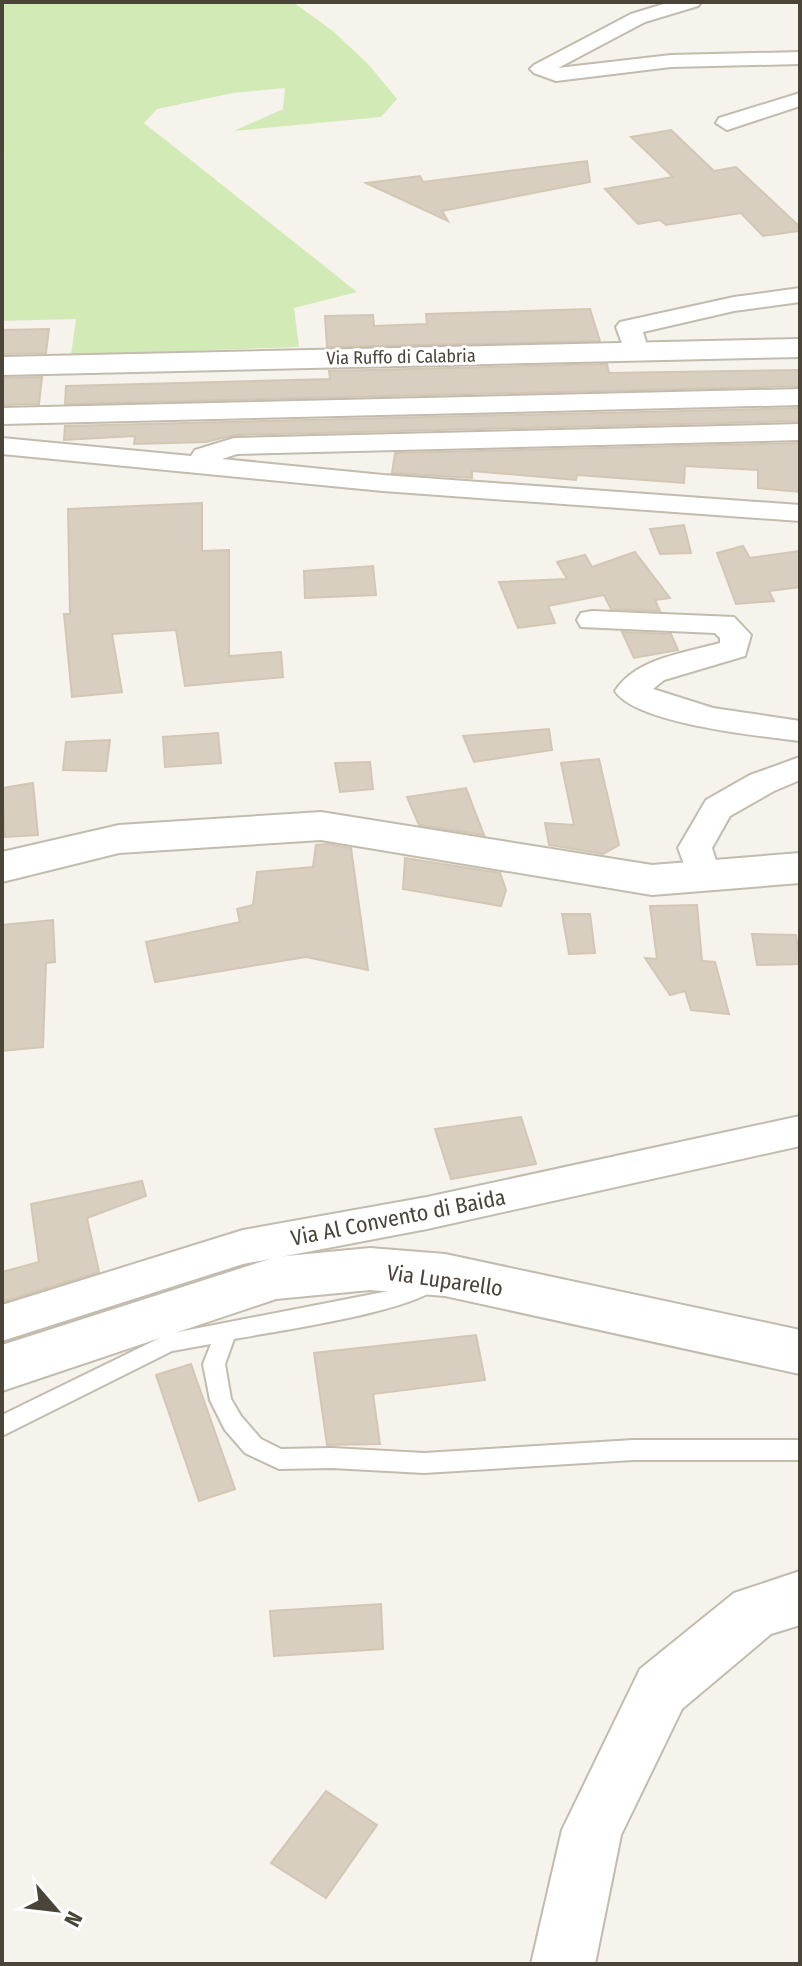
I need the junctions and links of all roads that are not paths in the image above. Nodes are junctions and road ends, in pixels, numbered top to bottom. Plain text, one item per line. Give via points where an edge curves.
1 (691, 2) edge
2 (800, 58) edge
3 (800, 99) edge
4 (727, 123) dead end
5 (800, 295) edge
6 (800, 348) edge
7 (636, 352) junction
8 (2, 366) edge
9 (800, 397) edge
10 (2, 416) edge
11 (800, 432) edge
12 (2, 446) edge
13 (195, 465) junction
14 (800, 513) edge
15 (592, 620) dead end
16 (800, 731) edge
17 (800, 768) edge
18 (2, 867) edge
19 (800, 868) edge
20 (704, 876) junction
21 (800, 1131) edge
22 (445, 1275) junction
23 (2, 1323) edge
24 (227, 1330) junction
25 (800, 1352) edge
26 (2, 1368) edge
27 (2, 1426) edge
28 (800, 1450) edge
29 (800, 1598) edge
30 (563, 1964) edge

1 - 2 street via 638,18 541,69 556,75 671,61
3 - 4 street
5 - 7 street via 629,327
6 - 7 street, Via Ruffo di Calabria
7 - 8 street, Via Ruffo di Calabria
9 - 10 street
11 - 13 street via 234,446 209,452
12 - 13 street
13 - 14 street
15 - 16 street via 723,624 736,635 734,649 653,673 631,691 658,706
17 - 20 street via 718,808 695,848
18 - 20 street via 119,839 321,826 652,880
19 - 20 street
21 - 23 street, Via Al Convento di Baida via 427,1213 243,1247
22 - 24 lane via 403,1297
22 - 25 street, Via Luparello
22 - 26 street, Via Luparello via 370,1269 276,1278
24 - 27 lane via 168,1343
24 - 28 lane via 214,1364 221,1400 253,1446 279,1459 424,1463 633,1450
29 - 30 street via 754,1612 661,1689 592,1830

